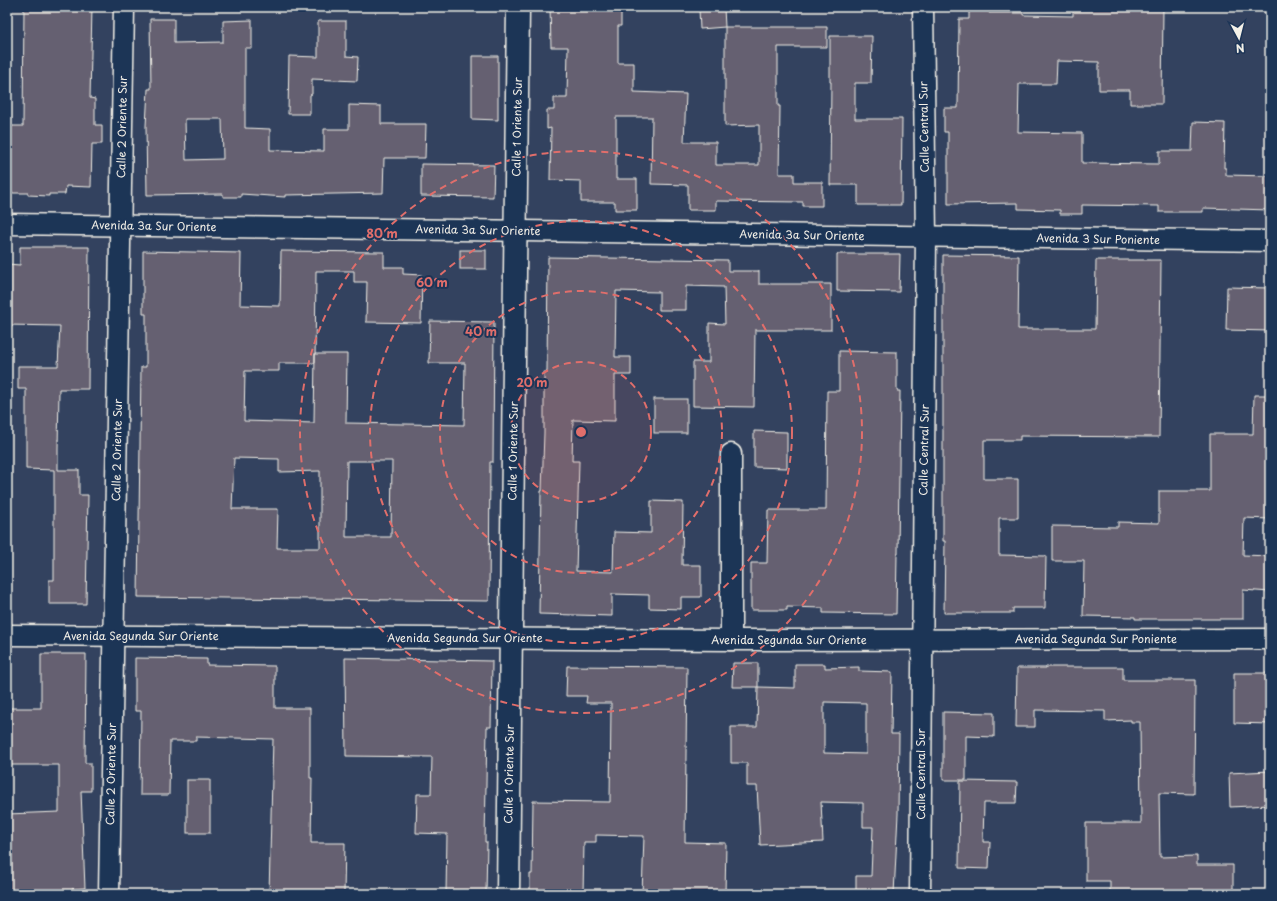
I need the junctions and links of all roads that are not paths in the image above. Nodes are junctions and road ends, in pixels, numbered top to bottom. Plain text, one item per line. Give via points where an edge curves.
1 (124, 7) edge
2 (518, 7) edge
3 (922, 7) edge
4 (7, 224) edge
5 (121, 225) junction
6 (516, 231) junction
7 (926, 237) junction
8 (1270, 241) edge
9 (731, 454) dead end
10 (7, 635) edge
11 (114, 636) junction
12 (511, 639) junction
13 (1270, 639) edge
14 (731, 640) junction
15 (922, 640) junction
16 (109, 894) edge
17 (508, 894) edge
18 (920, 894) edge

1 - 5 street, Calle 2 Oriente Sur
2 - 6 street, Calle 1 Oriente Sur
3 - 7 street, Calle Central Sur
4 - 5 street, Avenida 3a Sur Oriente
5 - 6 street, Avenida 3a Sur Oriente
5 - 11 street, Calle 2 Oriente Sur
6 - 7 street, Avenida 3a Sur Oriente
6 - 12 street, Calle 1 Oriente Sur
7 - 8 street, Avenida 3 Sur Poniente
7 - 15 street, Calle Central Sur
9 - 14 street
10 - 11 street, Avenida Segunda Sur Oriente
11 - 12 street, Avenida Segunda Sur Oriente
11 - 16 street, Calle 2 Oriente Sur
12 - 14 street, Avenida Segunda Sur Oriente
12 - 17 street, Calle 1 Oriente Sur
13 - 15 street, Avenida Segunda Sur Poniente
14 - 15 street, Avenida Segunda Sur Oriente
15 - 18 street, Calle Central Sur

